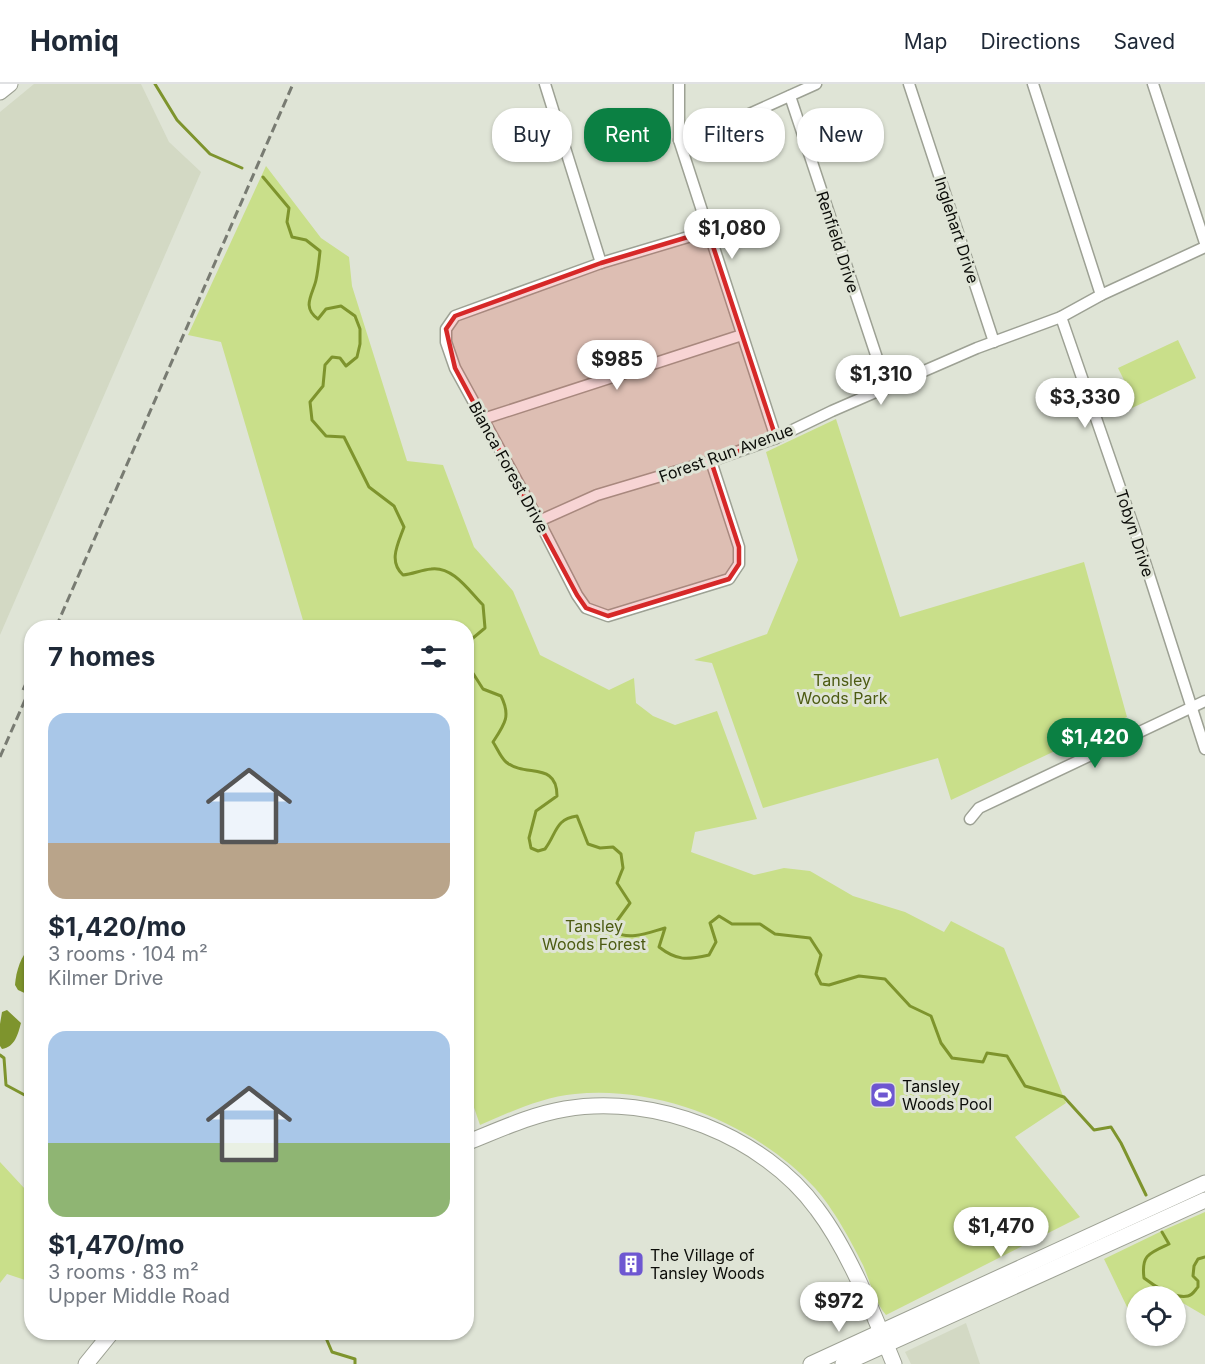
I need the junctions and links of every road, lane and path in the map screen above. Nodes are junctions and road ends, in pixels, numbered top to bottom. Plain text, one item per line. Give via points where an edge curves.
1 (10, 84) edge
2 (545, 84) edge
3 (679, 84) edge
4 (816, 84) edge
5 (909, 84) edge
6 (1033, 84) edge
7 (1152, 84) edge
8 (0, 92) edge
9 (790, 96) junction
10 (679, 140) junction
11 (708, 231) junction
12 (1205, 245) edge
13 (601, 263) junction
14 (1101, 295) junction
15 (1061, 318) junction
16 (742, 335) junction
17 (994, 342) junction
18 (887, 388) junction
19 (483, 419) junction
20 (776, 438) junction
21 (711, 461) junction
22 (539, 521) junction
23 (1205, 701) edge
24 (1191, 708) junction
25 (1205, 749) edge
26 (970, 819) dead end
27 (474, 1140) edge
28 (1205, 1183) edge
29 (1205, 1200) edge
30 (1172, 1206) junction
31 (883, 1338) junction
32 (106, 1340) edge
33 (86, 1364) edge
34 (811, 1364) edge
35 (843, 1364) edge
36 (894, 1364) edge

1 - 8 main road
2 - 13 street
3 - 10 street
4 - 9 street
5 - 17 street, Inglehart Drive
6 - 14 street
7 - 12 street
9 - 10 street via 716,129
9 - 18 street, Renfield Drive
10 - 11 street
11 - 13 street, Bianca Forest Drive
11 - 16 street
12 - 14 street, Forest Run Avenue
13 - 19 street, Bianca Forest Drive via 455,316 446,328 446,342 455,368
14 - 15 street, Forest Run Avenue
15 - 17 street, Forest Run Avenue
15 - 24 street, Tobyn Drive
16 - 19 street
16 - 20 street
17 - 18 street, Forest Run Avenue
18 - 20 street, Forest Run Avenue
19 - 22 street, Bianca Forest Drive
20 - 21 street, Forest Run Avenue
21 - 22 street, Forest Run Avenue via 597,495
21 - 22 street, Bianca Forest Drive via 739,547 739,564 729,579 608,616 586,608
23 - 24 street
24 - 25 street, Tobyn Drive
24 - 26 street via 979,808
27 - 31 main road via 544,1113 589,1106 648,1110 720,1132 775,1165 811,1201 846,1256
28 - 30 main road
29 - 30 main road
30 - 31 main road via 1142,1228
30 - 31 main road via 1134,1214
31 - 34 main road
31 - 35 main road
31 - 36 main road
32 - 33 main road

